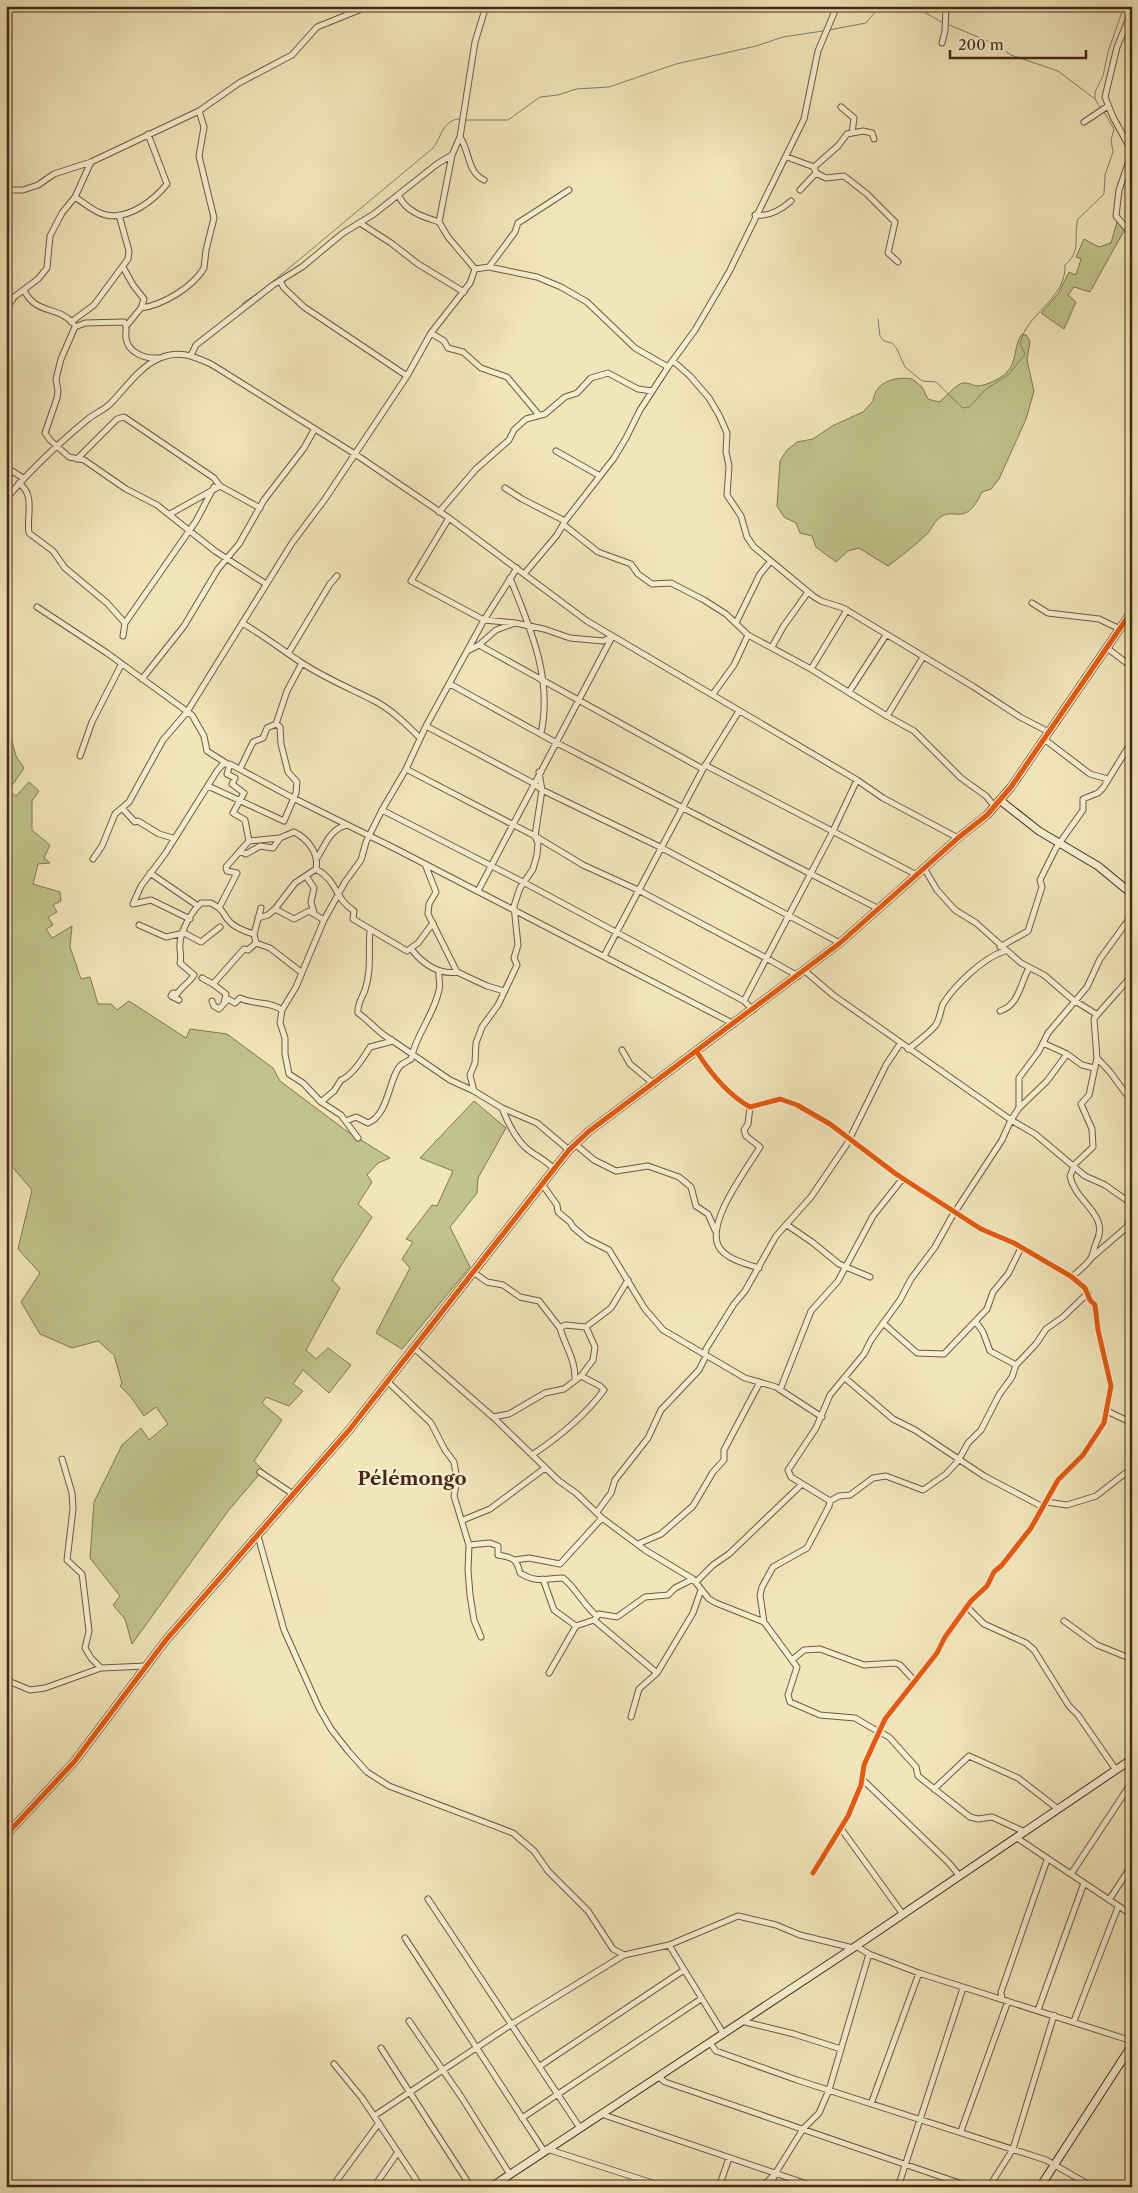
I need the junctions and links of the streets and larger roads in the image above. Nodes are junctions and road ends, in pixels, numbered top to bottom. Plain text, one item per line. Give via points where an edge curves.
1 (369, 6) edge
2 (486, 6) edge
3 (838, 6) edge
4 (946, 6) edge
5 (1132, 11) edge
6 (942, 43) dead end
7 (1108, 106) junction
8 (841, 107) dead end
9 (199, 111) junction
10 (1084, 122) dead end
11 (852, 132) junction
12 (148, 134) junction
13 (460, 138) junction
14 (874, 140) dead end
15 (452, 155) junction
16 (787, 158) junction
17 (92, 162) junction
18 (814, 167) junction
19 (816, 173) junction
20 (484, 180) dead end
21 (6, 190) edge
22 (569, 190) dead end
23 (800, 190) dead end
24 (399, 196) junction
25 (74, 197) junction
26 (791, 201) dead end
27 (119, 214) junction
28 (755, 215) junction
29 (440, 222) junction
30 (360, 223) junction
31 (1128, 230) dead end
32 (898, 262) dead end
33 (489, 267) junction
34 (123, 268) junction
35 (475, 269) junction
36 (280, 281) junction
37 (24, 290) junction
38 (464, 292) junction
39 (141, 308) junction
40 (6, 310) edge
41 (73, 324) junction
42 (127, 325) junction
43 (431, 333) junction
44 (191, 355) junction
45 (159, 358) junction
46 (673, 362) junction
47 (668, 367) junction
48 (407, 376) junction
49 (652, 392) junction
50 (539, 415) junction
51 (314, 430) junction
52 (58, 446) junction
53 (556, 451) dead end
54 (355, 454) junction
55 (77, 460) junction
56 (6, 467) edge
57 (600, 476) junction
58 (23, 478) junction
59 (19, 483) junction
60 (217, 487) junction
61 (505, 488) dead end
62 (6, 499) edge
63 (260, 508) junction
64 (439, 512) junction
65 (170, 514) junction
66 (449, 518) junction
67 (565, 523) junction
68 (189, 529) junction
69 (227, 557) junction
70 (770, 562) junction
71 (517, 568) junction
72 (525, 573) junction
73 (337, 576) dead end
74 (510, 578) junction
75 (266, 584) junction
76 (808, 592) junction
77 (1032, 603) dead end
78 (37, 607) dead end
79 (847, 610) junction
80 (1132, 611) edge
81 (484, 620) junction
82 (125, 623) junction
83 (242, 623) junction
84 (515, 623) junction
85 (736, 623) junction
86 (531, 627) junction
87 (1120, 629) junction
88 (748, 635) junction
89 (886, 635) junction
90 (123, 636) dead end
91 (612, 637) junction
92 (479, 645) junction
93 (772, 647) junction
94 (1107, 648) junction
95 (468, 650) junction
96 (289, 652) junction
97 (923, 657) junction
98 (302, 663) junction
99 (121, 665) junction
100 (1132, 667) edge
101 (811, 669) junction
102 (142, 679) junction
103 (543, 680) junction
104 (450, 684) junction
105 (849, 692) junction
106 (713, 694) junction
107 (577, 701) junction
108 (739, 711) junction
109 (187, 712) junction
110 (887, 716) junction
111 (276, 724) junction
112 (426, 726) junction
113 (1049, 732) junction
114 (541, 733) junction
115 (420, 738) junction
116 (1044, 740) junction
117 (1132, 741) edge
118 (555, 742) junction
119 (80, 756) dead end
120 (228, 764) junction
121 (704, 767) junction
122 (240, 769) junction
123 (406, 769) junction
124 (540, 772) junction
125 (1108, 779) junction
126 (857, 780) junction
127 (533, 783) junction
128 (208, 786) junction
129 (542, 790) junction
130 (293, 798) junction
131 (240, 801) junction
132 (1001, 801) junction
133 (995, 807) junction
134 (122, 808) junction
135 (681, 809) junction
136 (382, 810) junction
137 (284, 821) junction
138 (512, 824) junction
139 (348, 825) junction
140 (833, 831) junction
141 (294, 832) junction
142 (369, 836) junction
143 (535, 836) junction
144 (173, 838) junction
145 (280, 838) junction
146 (958, 838) junction
147 (249, 840) junction
148 (1061, 844) junction
149 (660, 847) junction
150 (240, 851) junction
151 (317, 858) junction
152 (93, 859) dead end
153 (425, 864) junction
154 (490, 866) junction
155 (924, 868) junction
156 (316, 869) junction
157 (150, 873) junction
158 (810, 874) junction
159 (917, 875) junction
160 (306, 876) junction
161 (524, 882) junction
162 (638, 890) junction
163 (478, 891) junction
164 (338, 894) junction
165 (1132, 894) edge
166 (198, 906) junction
167 (219, 908) junction
168 (261, 908) dead end
169 (274, 909) junction
170 (879, 909) junction
171 (515, 911) junction
172 (314, 913) junction
173 (1132, 915) edge
174 (788, 916) junction
175 (190, 918) junction
176 (258, 918) junction
177 (324, 920) junction
178 (433, 923) junction
179 (139, 925) dead end
180 (220, 927) dead end
181 (370, 930) junction
182 (184, 933) junction
183 (254, 934) junction
184 (617, 934) junction
185 (256, 943) junction
186 (840, 943) junction
187 (1000, 947) junction
188 (412, 950) junction
189 (1005, 951) junction
190 (604, 956) junction
191 (766, 958) junction
192 (1029, 968) junction
193 (805, 970) junction
194 (439, 971) junction
195 (301, 972) junction
196 (458, 972) junction
197 (1132, 975) edge
198 (798, 976) junction
199 (202, 978) dead end
200 (213, 984) junction
201 (504, 991) junction
202 (179, 1000) dead end
203 (212, 1000) dead end
204 (744, 1001) junction
205 (1075, 1001) junction
206 (224, 1004) junction
207 (282, 1010) junction
208 (752, 1010) junction
209 (1000, 1010) dead end
210 (1096, 1014) junction
211 (734, 1024) junction
212 (393, 1041) junction
213 (900, 1044) junction
214 (1043, 1044) junction
215 (908, 1049) junction
216 (622, 1050) dead end
217 (697, 1052) junction
218 (412, 1053) junction
219 (1067, 1054) junction
220 (1097, 1058) junction
221 (1094, 1068) junction
222 (654, 1084) junction
223 (474, 1091) junction
224 (1130, 1096) edge
225 (321, 1102) junction
226 (1132, 1102) edge
227 (502, 1108) junction
228 (750, 1108) junction
229 (1019, 1108) junction
230 (1011, 1120) junction
231 (346, 1121) junction
232 (358, 1138) dead end
233 (850, 1140) junction
234 (576, 1144) junction
235 (569, 1150) junction
236 (1073, 1168) junction
237 (554, 1169) junction
238 (903, 1178) junction
239 (542, 1184) junction
240 (1132, 1204) edge
241 (955, 1212) junction
242 (1132, 1214) edge
243 (787, 1225) junction
244 (715, 1230) junction
245 (1021, 1248) junction
246 (1091, 1258) junction
247 (846, 1266) junction
248 (759, 1268) junction
249 (473, 1272) junction
250 (870, 1277) dead end
251 (1072, 1277) junction
252 (628, 1280) junction
253 (1088, 1293) junction
254 (976, 1322) junction
255 (883, 1323) junction
256 (586, 1327) junction
257 (560, 1328) junction
258 (414, 1348) junction
259 (705, 1355) junction
260 (1016, 1365) junction
261 (581, 1376) junction
262 (845, 1378) junction
263 (575, 1380) junction
264 (387, 1381) junction
265 (760, 1382) junction
266 (780, 1390) junction
267 (1107, 1411) junction
268 (493, 1417) junction
269 (822, 1417) junction
270 (1132, 1423) edge
271 (532, 1455) junction
272 (62, 1459) dead end
273 (958, 1461) junction
274 (544, 1468) junction
275 (1132, 1468) edge
276 (260, 1472) dead end
277 (802, 1484) junction
278 (293, 1494) junction
279 (830, 1501) junction
280 (1045, 1505) junction
281 (597, 1512) junction
282 (602, 1518) junction
283 (462, 1520) junction
284 (258, 1536) junction
285 (638, 1544) junction
286 (469, 1545) junction
287 (515, 1560) junction
288 (543, 1579) junction
289 (695, 1581) junction
290 (701, 1590) junction
291 (967, 1607) junction
292 (595, 1618) junction
293 (1064, 1621) dead end
294 (764, 1622) junction
295 (576, 1626) junction
296 (481, 1637) dead end
297 (1132, 1659) edge
298 (792, 1660) junction
299 (146, 1666) junction
300 (101, 1668) junction
301 (549, 1673) dead end
302 (656, 1673) junction
303 (6, 1680) edge
304 (914, 1680) junction
305 (631, 1718) dead end
306 (878, 1732) junction
307 (1132, 1759) edge
308 (1116, 1770) junction
309 (862, 1779) junction
310 (1132, 1782) edge
311 (934, 1789) junction
312 (1058, 1809) junction
313 (842, 1830) junction
314 (1025, 1832) junction
315 (6, 1835) edge
316 (1017, 1838) junction
317 (1047, 1860) junction
318 (1132, 1865) edge
319 (813, 1874) dead end
320 (1071, 1874) junction
321 (959, 1875) junction
322 (1084, 1883) junction
323 (428, 1899) dead end
324 (1109, 1900) junction
325 (1118, 1906) junction
326 (902, 1913) junction
327 (1132, 1915) edge
328 (405, 1938) dead end
329 (669, 1945) junction
330 (854, 1947) junction
331 (869, 1954) junction
332 (624, 1955) junction
333 (684, 1970) junction
334 (919, 1973) junction
335 (963, 1988) junction
336 (1132, 1998) edge
337 (701, 1999) junction
338 (1005, 2000) junction
339 (1131, 2006) edge
340 (1038, 2010) junction
341 (1054, 2015) junction
342 (1132, 2017) edge
343 (410, 2021) dead end
344 (740, 2021) junction
345 (1074, 2021) junction
346 (512, 2024) junction
347 (723, 2033) junction
348 (1132, 2041) edge
349 (710, 2043) junction
350 (1132, 2045) edge
351 (381, 2048) dead end
352 (477, 2049) junction
353 (841, 2049) junction
354 (334, 2064) dead end
355 (540, 2066) junction
356 (444, 2072) junction
357 (659, 2077) junction
358 (829, 2090) junction
359 (410, 2093) junction
360 (558, 2095) junction
361 (872, 2104) junction
362 (600, 2114) junction
363 (374, 2116) junction
364 (522, 2118) junction
365 (921, 2119) junction
366 (379, 2123) junction
367 (580, 2128) junction
368 (803, 2129) junction
369 (961, 2131) junction
370 (1013, 2149) junction
371 (545, 2150) junction
372 (398, 2152) junction
373 (729, 2158) junction
374 (906, 2164) junction
375 (1054, 2164) junction
376 (509, 2173) junction
377 (775, 2174) junction
378 (499, 2181) junction
379 (332, 2187) edge
380 (374, 2187) edge
381 (421, 2187) edge
382 (471, 2187) edge
383 (491, 2187) edge
384 (515, 2187) edge
385 (665, 2187) edge
386 (719, 2187) edge
387 (762, 2187) edge
388 (770, 2187) edge
389 (816, 2187) edge
390 (898, 2187) edge
391 (972, 2187) edge
392 (989, 2187) edge
393 (1040, 2187) edge
394 (1093, 2187) edge

1 - 9 street via 317,27 292,54 239,83
2 - 13 street via 475,42
3 - 16 street via 818,51 804,119
4 - 6 street
5 - 7 street via 1120,38 1106,93
7 - 10 street
7 - 31 street via 1130,148 1116,216
8 - 11 street via 854,118
9 - 12 street
9 - 39 street via 204,127 199,156 214,218 204,268 178,292 158,304
11 - 14 street via 867,131 872,133
11 - 18 street
12 - 17 street
12 - 27 street via 167,184 143,207
13 - 15 street
13 - 20 street via 473,171
15 - 24 street via 424,173
15 - 29 street
16 - 18 street
16 - 28 street
17 - 21 street via 54,174 31,188
17 - 25 street
18 - 19 street
19 - 23 street
19 - 32 street via 826,178 849,178 894,219 888,253
22 - 33 street via 518,222 512,237
24 - 29 street via 414,212
24 - 30 street
25 - 27 street via 104,214
25 - 37 street via 50,236 47,268
26 - 28 street via 776,212
27 - 34 street via 129,251
28 - 46 street via 728,272
29 - 35 street via 448,237
30 - 36 street
30 - 38 street
33 - 35 street
33 - 47 street via 537,277 561,287 587,302 635,348
34 - 39 street via 144,297
34 - 41 street via 94,305
35 - 38 street
36 - 44 street via 196,345
36 - 48 street via 304,307
37 - 40 street via 14,297
37 - 41 street via 28,299 37,306 66,317
38 - 43 street
39 - 42 street
41 - 42 street via 120,321
41 - 52 street via 61,359 56,379 58,391 45,433
42 - 45 street via 127,341 134,351 142,357
43 - 48 street
43 - 50 street via 444,341 448,348 463,352 481,368 507,377
44 - 45 street via 173,354
44 - 51 street via 211,364
45 - 52 street via 143,369 110,405 89,418
46 - 47 street
46 - 70 street via 690,376 720,414 727,432 727,495 742,516 748,541
47 - 49 street
48 - 54 street
49 - 50 street via 638,389 608,373 598,375 577,393 565,397 554,408
49 - 57 street
50 - 64 street via 519,425 509,440 476,469
51 - 54 street
51 - 63 street
52 - 55 street via 68,457
52 - 58 street
53 - 57 street
54 - 64 street
54 - 75 street
55 - 60 street via 117,419 124,417 214,478
55 - 65 street via 84,460
56 - 58 street
57 - 67 street
58 - 59 street
59 - 62 street
59 - 82 street via 28,494 31,511 29,533 53,552 65,568 107,603
60 - 63 street
60 - 65 street
60 - 68 street
61 - 67 street
63 - 69 street
64 - 66 street
65 - 68 street
66 - 71 street
66 - 81 street via 411,581
67 - 72 street
67 - 85 street via 598,552 632,564 638,574 652,584 671,583 682,588
68 - 69 street
68 - 82 street
69 - 75 street
69 - 102 street via 184,626
70 - 76 street
70 - 85 street via 760,574
71 - 72 street
71 - 74 street
72 - 91 street via 576,614
73 - 96 street
74 - 81 street
74 - 86 street
75 - 83 street
76 - 79 street via 821,601
76 - 93 street
77 - 87 street via 1048,613 1094,618
78 - 99 street
79 - 89 street
79 - 101 street
80 - 87 street
81 - 84 street
81 - 95 street
82 - 90 street
83 - 96 street
83 - 109 street
84 - 86 street
84 - 92 street via 496,630
85 - 88 street
86 - 91 street via 570,638 603,641
86 - 103 street
87 - 94 street
88 - 93 street
88 - 106 street via 734,665
89 - 97 street
89 - 105 street
91 - 106 street
91 - 107 street
92 - 95 street
92 - 103 street
93 - 101 street
94 - 100 street
94 - 113 street
95 - 104 street
96 - 98 street
97 - 110 street
97 - 113 street
98 - 111 street via 287,691
98 - 115 street via 379,704 406,723
99 - 102 street
99 - 119 street via 92,722
101 - 105 street
102 - 109 street
103 - 107 street
103 - 114 street via 546,702
104 - 112 street
104 - 114 street
105 - 110 street
106 - 108 street
107 - 118 street
107 - 121 street
108 - 121 street
108 - 126 street
109 - 120 street via 200,728 207,751
109 - 134 street via 163,740 129,802
110 - 133 street via 914,731
111 - 122 street via 268,728 263,738 253,742
111 - 130 street via 280,727 288,772 297,782
112 - 115 street
112 - 127 street
113 - 116 street
114 - 118 street
115 - 123 street
116 - 125 street via 1090,774
116 - 132 street
117 - 125 street
118 - 124 street
118 - 135 street
120 - 122 street
120 - 128 street via 221,765
120 - 131 street via 227,774 235,778 232,784 244,793
121 - 135 street
121 - 140 street
122 - 130 street
123 - 136 street
123 - 138 street
124 - 127 street
124 - 129 street
125 - 148 street via 1098,793 1083,799 1082,810
126 - 140 street
126 - 146 street
127 - 129 street
127 - 138 street
128 - 131 street
128 - 144 street
129 - 143 street
129 - 149 street
130 - 137 street
130 - 139 street
131 - 137 street
131 - 147 street via 233,813 245,820
132 - 133 street
132 - 148 street
133 - 146 street
134 - 144 street via 135,822
134 - 152 street via 115,814
135 - 149 street
135 - 158 street
136 - 142 street
136 - 154 street
137 - 141 street
138 - 143 street
138 - 154 street
139 - 142 street
139 - 151 street via 331,833
140 - 158 street
140 - 159 street
141 - 145 street
141 - 151 street via 309,843
142 - 153 street
142 - 164 street via 361,860
143 - 161 street via 538,855
143 - 162 street via 583,865
144 - 157 street
145 - 147 street
145 - 150 street via 273,848 260,846 246,854
146 - 155 street
147 - 150 street
148 - 165 street via 1098,866
148 - 187 street via 1040,880 1042,886 1028,931
149 - 162 street
149 - 174 street
150 - 167 street via 226,867 227,871 236,873
151 - 156 street
153 - 163 street
153 - 178 street via 436,892 428,904 428,914
154 - 161 street
154 - 163 street
155 - 159 street
155 - 187 street via 946,902 990,934
156 - 160 street
156 - 164 street via 329,876
157 - 166 street
157 - 175 street via 133,904 151,900
158 - 170 street
158 - 174 street
159 - 170 street
160 - 169 street
160 - 172 street via 314,888 311,902
161 - 171 street
161 - 184 street
162 - 184 street
162 - 191 street
163 - 171 street
164 - 177 street
164 - 181 street via 342,903 354,911 353,919
166 - 167 street via 212,903
166 - 175 street
167 - 183 street via 228,921
168 - 176 street
169 - 172 street via 294,919 309,911
169 - 176 street
170 - 186 street
171 - 190 street
171 - 201 street via 518,945 514,958 517,965
172 - 177 street
173 - 205 street
174 - 186 street
174 - 191 street
175 - 182 street
176 - 183 street
177 - 195 street
178 - 188 street
178 - 196 street
179 - 182 street via 166,937
180 - 182 street via 201,942
181 - 188 street via 407,952
181 - 212 street via 371,962 358,1013
182 - 202 street via 180,944 180,966 194,975 189,984 171,996
183 - 185 street
184 - 190 street
184 - 204 street
185 - 195 street via 270,948
185 - 200 street via 244,950
186 - 193 street
187 - 189 street
188 - 194 street via 422,962
189 - 192 street
189 - 215 street via 986,960 966,977 943,1004 937,1024
190 - 211 street
191 - 198 street
191 - 204 street
192 - 205 street via 1044,975
192 - 209 street via 1015,1001
193 - 198 street
193 - 213 street via 827,991
194 - 196 street via 448,974
194 - 218 street via 439,991
195 - 207 street
196 - 201 street
197 - 210 street
198 - 208 street
199 - 200 street
200 - 206 street via 226,994
201 - 223 street via 476,1043 475,1063 470,1075
203 - 206 street via 219,1009
204 - 208 street
205 - 210 street
205 - 214 street via 1048,1033
206 - 207 street via 228,999 235,1003 240,998 265,1005 275,1004
207 - 225 street via 280,1023 288,1071
208 - 211 street
210 - 220 street via 1094,1038
211 - 217 street
212 - 218 street
212 - 225 street via 370,1048 360,1064 354,1066
213 - 215 street
213 - 233 street via 875,1085
214 - 219 street
214 - 229 street via 1019,1078
215 - 230 street
216 - 222 street via 630,1064
217 - 222 street
217 - 228 street via 726,1090
218 - 223 street via 450,1080
218 - 231 street via 411,1059 397,1071 391,1091 372,1121 368,1123 356,1117
219 - 221 street via 1082,1065
219 - 229 street via 1039,1090
220 - 221 street
220 - 224 street
221 - 236 street via 1089,1095 1081,1104 1092,1129 1093,1147
222 - 234 street
223 - 227 street
224 - 226 street
225 - 231 street
227 - 235 street via 537,1123
227 - 237 street via 524,1146
228 - 233 street via 785,1099 830,1124
228 - 244 street via 744,1130 746,1136 760,1147 734,1185
229 - 230 street
230 - 236 street via 1035,1134
230 - 241 street via 1002,1140
231 - 232 street
233 - 238 street
233 - 243 street via 811,1197
234 - 235 street
234 - 244 street via 594,1160 616,1171 648,1166 684,1179 691,1187 696,1206 708,1214
235 - 237 street
236 - 240 street
236 - 246 street via 1070,1176 1074,1186 1086,1206 1097,1216 1100,1226 1101,1232
237 - 239 street
238 - 241 street
238 - 247 street via 873,1216
239 - 249 street
239 - 252 street via 557,1205 558,1212 587,1240 609,1250
241 - 245 street
241 - 255 street via 936,1247
242 - 246 street via 1127,1227
243 - 247 street
243 - 248 street via 776,1236
244 - 248 street via 722,1251
245 - 251 street
245 - 254 street
246 - 251 street
247 - 250 street
247 - 266 street via 838,1281 811,1311
248 - 259 street
249 - 257 street via 520,1297 538,1301
249 - 258 street
251 - 253 street
252 - 256 street via 611,1308
252 - 259 street via 652,1320 673,1338
253 - 260 street via 1051,1323
253 - 267 street via 1095,1305 1109,1371 1111,1386
254 - 255 street via 944,1354 937,1356 917,1353
254 - 260 street via 990,1351
255 - 262 street
256 - 257 street via 565,1325
256 - 261 street via 595,1347 593,1360
257 - 263 street via 570,1350
258 - 264 street
258 - 268 street
259 - 265 street via 745,1378
259 - 281 street via 699,1370 661,1410 648,1438 615,1480
260 - 273 street via 981,1430 968,1443
261 - 263 street
261 - 271 street via 604,1390 566,1431
262 - 269 street via 830,1395
262 - 273 street via 882,1412 915,1430
263 - 268 street via 564,1388 544,1393 509,1414
264 - 278 street
264 - 283 street via 431,1423 452,1458 457,1480 454,1496
265 - 266 street
265 - 285 street via 724,1450 724,1460 713,1472 699,1500 660,1534
266 - 269 street
267 - 270 street
267 - 280 street via 1104,1423 1083,1455 1062,1475
268 - 271 street
269 - 277 street via 788,1472
271 - 274 street
272 - 300 street via 73,1509 67,1560 82,1574 89,1631 85,1648
273 - 279 street via 923,1490 886,1476 873,1478 850,1495
273 - 280 street via 1000,1486
274 - 281 street
274 - 283 street via 490,1510
275 - 280 street via 1096,1496 1067,1505
276 - 278 street
277 - 279 street
277 - 289 street via 730,1554
278 - 284 street
279 - 294 street via 807,1548 773,1567 762,1587
280 - 291 street via 987,1586
281 - 282 street
282 - 285 street
282 - 287 street via 560,1564 529,1558
283 - 286 street
284 - 299 street
284 - 332 street via 284,1630 319,1708 349,1752 367,1772 389,1786 513,1833 588,1911 613,1949
285 - 289 street
286 - 287 street via 490,1543 498,1546 498,1555
286 - 296 street via 471,1602
287 - 288 street via 520,1573 530,1579
288 - 292 street via 563,1578 576,1589
288 - 295 street via 554,1610
289 - 290 street
289 - 292 street via 675,1588 668,1595 644,1597 616,1617
290 - 294 street via 716,1603
290 - 302 street via 693,1613
291 - 304 street via 937,1653
291 - 308 street via 984,1624 1026,1643 1034,1650 1069,1706
292 - 295 street
292 - 302 street
293 - 297 street via 1098,1645
294 - 298 street
295 - 301 street
298 - 304 street via 804,1650 820,1649 864,1666 895,1663
298 - 306 street via 798,1670 788,1695 790,1702 820,1715 855,1718
299 - 300 street
299 - 315 street via 74,1762
300 - 303 street via 45,1688 30,1690
302 - 305 street via 639,1689
304 - 306 street
306 - 309 street via 864,1765
306 - 311 street via 889,1737 916,1767 918,1776
307 - 308 street
308 - 312 street
309 - 313 street
309 - 321 street
310 - 320 street
311 - 312 street via 969,1756 1018,1778
311 - 314 street via 970,1817 992,1818
312 - 314 street
313 - 319 street
313 - 326 street
314 - 316 street
316 - 317 street
316 - 321 street
317 - 320 street
317 - 338 street via 1001,1992
318 - 324 street
320 - 322 street
321 - 326 street
322 - 324 street
322 - 340 street
323 - 346 street
324 - 325 street
325 - 327 street
325 - 345 street
326 - 330 street
328 - 352 street
329 - 330 street via 738,1916
329 - 332 street
329 - 333 street
330 - 331 street
330 - 344 street
331 - 334 street
331 - 353 street
332 - 346 street
333 - 337 street
333 - 355 street
334 - 335 street
334 - 361 street
335 - 338 street
335 - 365 street
336 - 339 street
337 - 347 street
337 - 360 street
338 - 340 street
338 - 369 street
339 - 342 street
340 - 341 street
341 - 345 street
341 - 370 street
343 - 356 street
344 - 347 street
344 - 353 street
345 - 348 street
346 - 352 street
346 - 355 street
347 - 349 street
349 - 357 street
349 - 358 street via 716,2051
350 - 375 street
351 - 359 street
352 - 356 street
352 - 364 street
353 - 358 street
354 - 363 street
355 - 360 street
356 - 359 street
356 - 376 street
357 - 362 street
357 - 368 street via 665,2082
358 - 361 street
358 - 368 street via 819,2113
359 - 363 street
359 - 382 street
360 - 364 street
360 - 367 street
361 - 365 street
362 - 367 street
362 - 373 street
363 - 366 street
364 - 371 street
365 - 369 street
365 - 374 street
366 - 372 street
366 - 379 street
367 - 371 street
368 - 374 street
368 - 377 street
369 - 370 street
370 - 375 street
370 - 392 street
371 - 376 street
371 - 385 street
372 - 380 street
372 - 381 street
373 - 377 street
373 - 386 street
374 - 390 street
374 - 391 street
375 - 393 street
375 - 394 street
376 - 378 street
377 - 387 street
377 - 388 street
377 - 389 street
378 - 383 street
378 - 384 street

